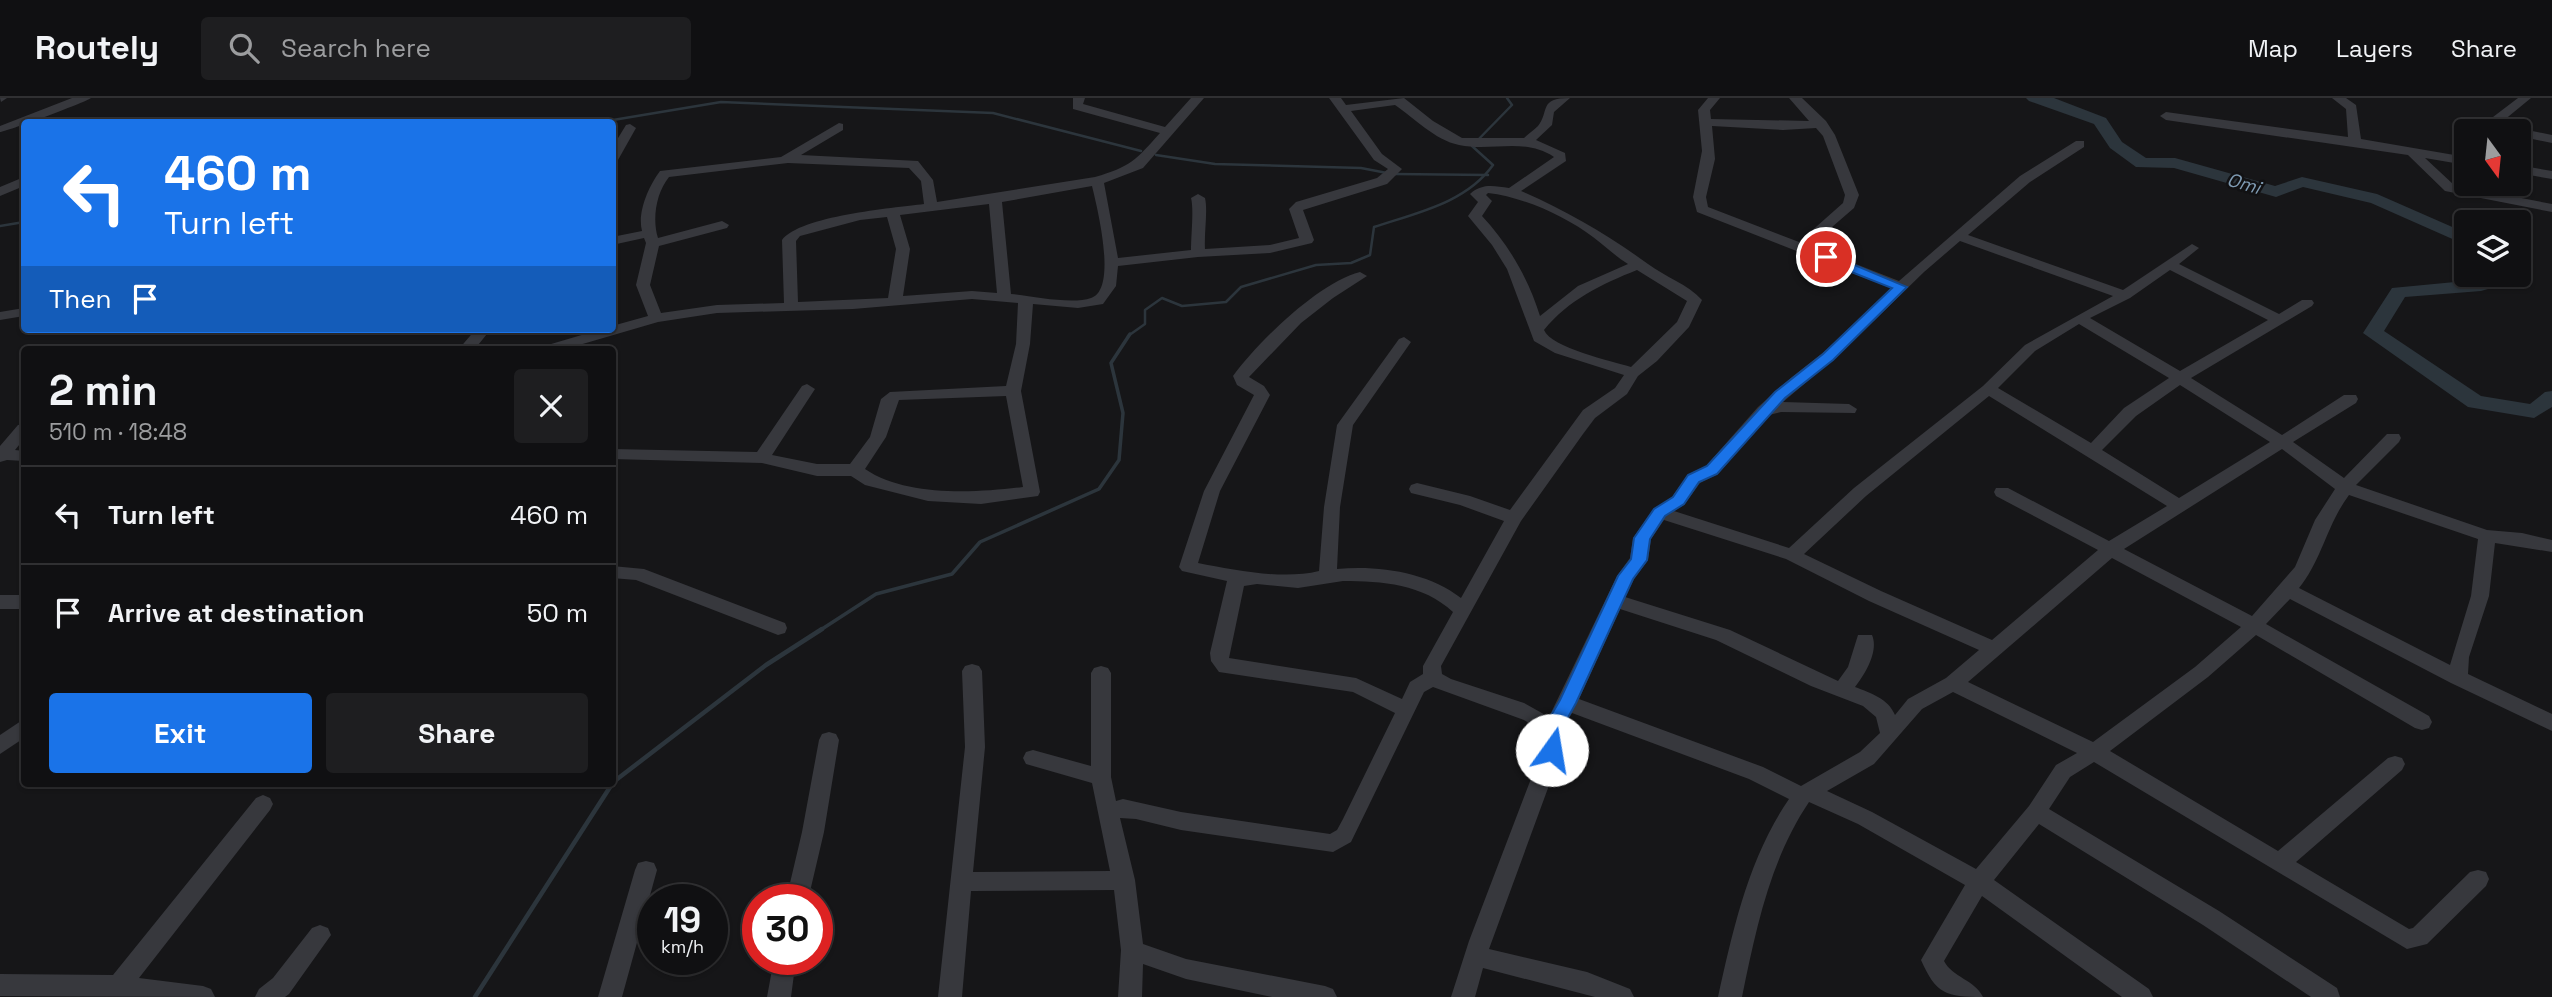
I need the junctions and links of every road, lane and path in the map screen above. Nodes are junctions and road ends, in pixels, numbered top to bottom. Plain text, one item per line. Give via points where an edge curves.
1 (85, 98) edge
2 (1079, 98) edge
3 (1198, 98) edge
4 (1564, 98) edge
5 (1714, 98) edge
6 (1795, 98) edge
7 (2338, 98) edge
8 (2525, 98) edge
9 (1398, 99) edge
10 (1338, 103) edge
11 (2166, 116) dead end
12 (26, 119) edge
13 (2498, 119) edge
14 (21, 121) edge
15 (1706, 122) junction
16 (1822, 124) junction
17 (839, 127) dead end
18 (4, 128) dead end
19 (630, 128) dead end
20 (1166, 131) junction
21 (2531, 135) edge
22 (2552, 139) edge
23 (1529, 141) junction
24 (2355, 142) junction
25 (2080, 144) dead end
26 (616, 153) edge
27 (2413, 153) junction
28 (2454, 159) edge
29 (784, 160) junction
30 (2531, 171) edge
31 (2552, 175) edge
32 (1097, 181) junction
33 (21, 182) edge
34 (0, 192) edge
35 (1510, 192) junction
36 (1198, 198) dead end
37 (995, 199) junction
38 (931, 207) junction
39 (2552, 208) edge
40 (892, 212) junction
41 (722, 225) dead end
42 (1958, 236) junction
43 (651, 238) junction
44 (616, 240) edge
45 (1801, 247) junction
46 (2192, 248) dead end
47 (1198, 253) junction
48 (1110, 263) junction
49 (1640, 264) junction
50 (2168, 264) junction
51 (1360, 276) dead end
52 (1900, 287) junction
53 (2125, 295) junction
54 (1004, 296) junction
55 (1026, 298) junction
56 (895, 300) junction
57 (2307, 303) dead end
58 (790, 306) junction
59 (21, 312) edge
60 (0, 316) edge
61 (656, 318) junction
62 (2079, 318) junction
63 (2280, 320) junction
64 (616, 330) edge
65 (1536, 330) junction
66 (604, 333) edge
67 (1404, 342) dead end
68 (560, 346) edge
69 (1633, 373) junction
70 (2180, 378) junction
71 (1987, 388) junction
72 (807, 389) dead end
73 (1013, 391) junction
74 (2350, 398) dead end
75 (1849, 409) dead end
76 (1764, 411) junction
77 (21, 433) edge
78 (2393, 438) dead end
79 (2279, 441) junction
80 (2092, 452) junction
81 (616, 454) edge
82 (1, 456) edge
83 (21, 456) edge
84 (762, 458) junction
85 (855, 470) junction
86 (2344, 487) junction
87 (1417, 489) dead end
88 (2002, 492) dead end
89 (2178, 506) junction
90 (1660, 513) junction
91 (1514, 518) junction
92 (2487, 536) junction
93 (2552, 546) edge
94 (2112, 548) junction
95 (1793, 555) junction
96 (616, 572) edge
97 (1328, 576) junction
98 (1242, 578) junction
99 (2286, 589) junction
100 (1616, 601) junction
101 (0, 602) edge
102 (21, 602) edge
103 (1464, 611) junction
104 (2256, 627) junction
105 (778, 628) dead end
106 (1865, 640) dead end
107 (1993, 648) junction
108 (972, 671) dead end
109 (1101, 673) dead end
110 (1433, 678) junction
111 (2458, 678) junction
112 (1953, 684) junction
113 (1840, 690) junction
114 (1568, 703) junction
115 (1405, 709) junction
116 (2423, 722) dead end
117 (2552, 723) edge
118 (21, 729) edge
119 (1551, 731) junction
120 (1890, 735) junction
121 (829, 740) dead end
122 (0, 746) edge
123 (2094, 752) junction
124 (1033, 758) dead end
125 (2395, 764) dead end
126 (1101, 777) junction
127 (1805, 794) junction
128 (262, 804) dead end
129 (2036, 812) junction
130 (1108, 813) junction
131 (2281, 862) junction
132 (646, 870) dead end
133 (2478, 879) dead end
134 (1124, 880) junction
135 (1979, 881) junction
136 (962, 882) junction
137 (801, 884) edge
138 (320, 935) dead end
139 (1132, 950) junction
140 (1476, 956) junction
141 (782, 975) edge
142 (0, 985) edge
143 (119, 986) junction
144 (2329, 996) edge
145 (203, 997) edge
146 (267, 997) edge
147 (610, 997) edge
148 (779, 997) edge
149 (950, 997) edge
150 (1130, 997) edge
151 (1325, 997) edge
152 (1463, 997) edge
153 (1622, 997) edge
154 (1730, 997) edge
155 (1971, 997) edge
156 (2141, 997) edge

1 - 12 street
2 - 20 street via 1077,106
3 - 20 street
4 - 23 street via 1548,111 1546,125
5 - 15 street via 1704,110
6 - 16 street
7 - 24 street via 2352,108
8 - 13 street
9 - 10 street
9 - 23 street via 1460,142
10 - 47 street via 1378,157 1396,169 1382,181 1301,205 1296,209 1307,240 1299,244
11 - 24 street
14 - 18 street
15 - 16 street
15 - 45 street via 1710,136 1699,195 1702,209
16 - 45 street via 1852,195 1849,205
17 - 29 street
19 - 26 street
20 - 32 street via 1138,165
21 - 22 street
23 - 35 street via 1555,151 1560,161
24 - 27 street
25 - 42 street via 2025,179
27 - 28 street
27 - 39 street via 2450,188
29 - 38 street via 913,164 927,180
29 - 43 street via 665,174 652,200
30 - 31 street
32 - 37 street
32 - 48 street
33 - 34 street
35 - 49 street via 1596,233
35 - 65 street via 1486,189 1477,194 1485,201 1475,216 1496,238 1527,292
36 - 47 street
37 - 38 street
37 - 54 street
38 - 40 street
40 - 56 street via 903,250
40 - 58 street via 795,233 789,240
41 - 43 street
42 - 52 street
42 - 53 street
43 - 44 street
43 - 61 street via 643,285
45 - 52 street
46 - 50 street
47 - 48 street
48 - 55 street via 1110,283 1096,302
49 - 65 street via 1577,291
49 - 69 street via 1695,300 1684,324
50 - 53 street
50 - 63 street
51 - 98 street via 1336,286 1241,376 1242,382 1262,395 1212,491 1188,567
52 - 76 street
53 - 62 street
54 - 55 street
54 - 56 street
55 - 73 street
56 - 58 street
57 - 63 street
58 - 61 street
59 - 60 street
61 - 64 street
62 - 70 street
62 - 71 street via 2030,348
63 - 70 street
65 - 69 street via 1539,338 1560,350
66 - 68 street
67 - 97 street via 1345,425 1332,507
69 - 91 street via 1621,391 1589,414
70 - 79 street
70 - 80 street via 2130,412
71 - 80 street
71 - 95 street via 1860,492
72 - 84 street
73 - 85 street via 896,395 889,400 877,443
73 - 85 street via 1032,492 981,498 928,495 871,481
74 - 79 street
75 - 76 street via 1781,407
76 - 90 street via 1712,470 1694,478 1678,501
77 - 82 street
78 - 86 street
79 - 86 street
79 - 89 street
80 - 89 street
81 - 84 street
82 - 83 street
84 - 85 street via 817,470
86 - 92 street
86 - 99 street via 2298,577
87 - 91 street
88 - 94 street
89 - 94 street
90 - 95 street
90 - 100 street via 1642,538 1639,560 1626,576
91 - 103 street
92 - 93 street
92 - 111 street via 2480,596 2460,657
94 - 104 street
94 - 107 street
95 - 107 street
96 - 105 street via 639,574
97 - 98 street via 1298,582
97 - 103 street via 1392,577 1453,598
98 - 115 street via 1236,582 1219,653 1226,667 1356,685
99 - 104 street
99 - 111 street
100 - 113 street via 1723,635
100 - 114 street
101 - 102 street
103 - 110 street via 1433,666
104 - 116 street
104 - 123 street via 2199,676
106 - 113 street via 1864,654 1850,682
107 - 112 street
108 - 136 street via 975,747
109 - 126 street
110 - 115 street via 1417,687
110 - 119 street via 1542,720
111 - 117 street
112 - 120 street via 1914,704
112 - 123 street
113 - 120 street via 1870,701 1885,713
114 - 119 street
114 - 127 street
115 - 130 street via 1350,825 1333,843 1124,808
118 - 122 street
119 - 140 street via 1552,750
120 - 127 street via 1867,758
121 - 137 street
123 - 129 street via 2063,771
123 - 131 street
124 - 126 street
125 - 131 street
126 - 130 street
127 - 135 street via 1865,818
127 - 154 street via 1784,823 1748,914
128 - 143 street
129 - 135 street
129 - 144 street
130 - 134 street
131 - 133 street via 2399,936 2412,939
132 - 147 street
134 - 136 street
134 - 139 street
135 - 155 street via 1932,960 1939,974
135 - 156 street
136 - 149 street
138 - 146 street
139 - 150 street
139 - 151 street via 1186,969
140 - 152 street
140 - 153 street via 1587,983
141 - 148 street
142 - 143 street
143 - 145 street

